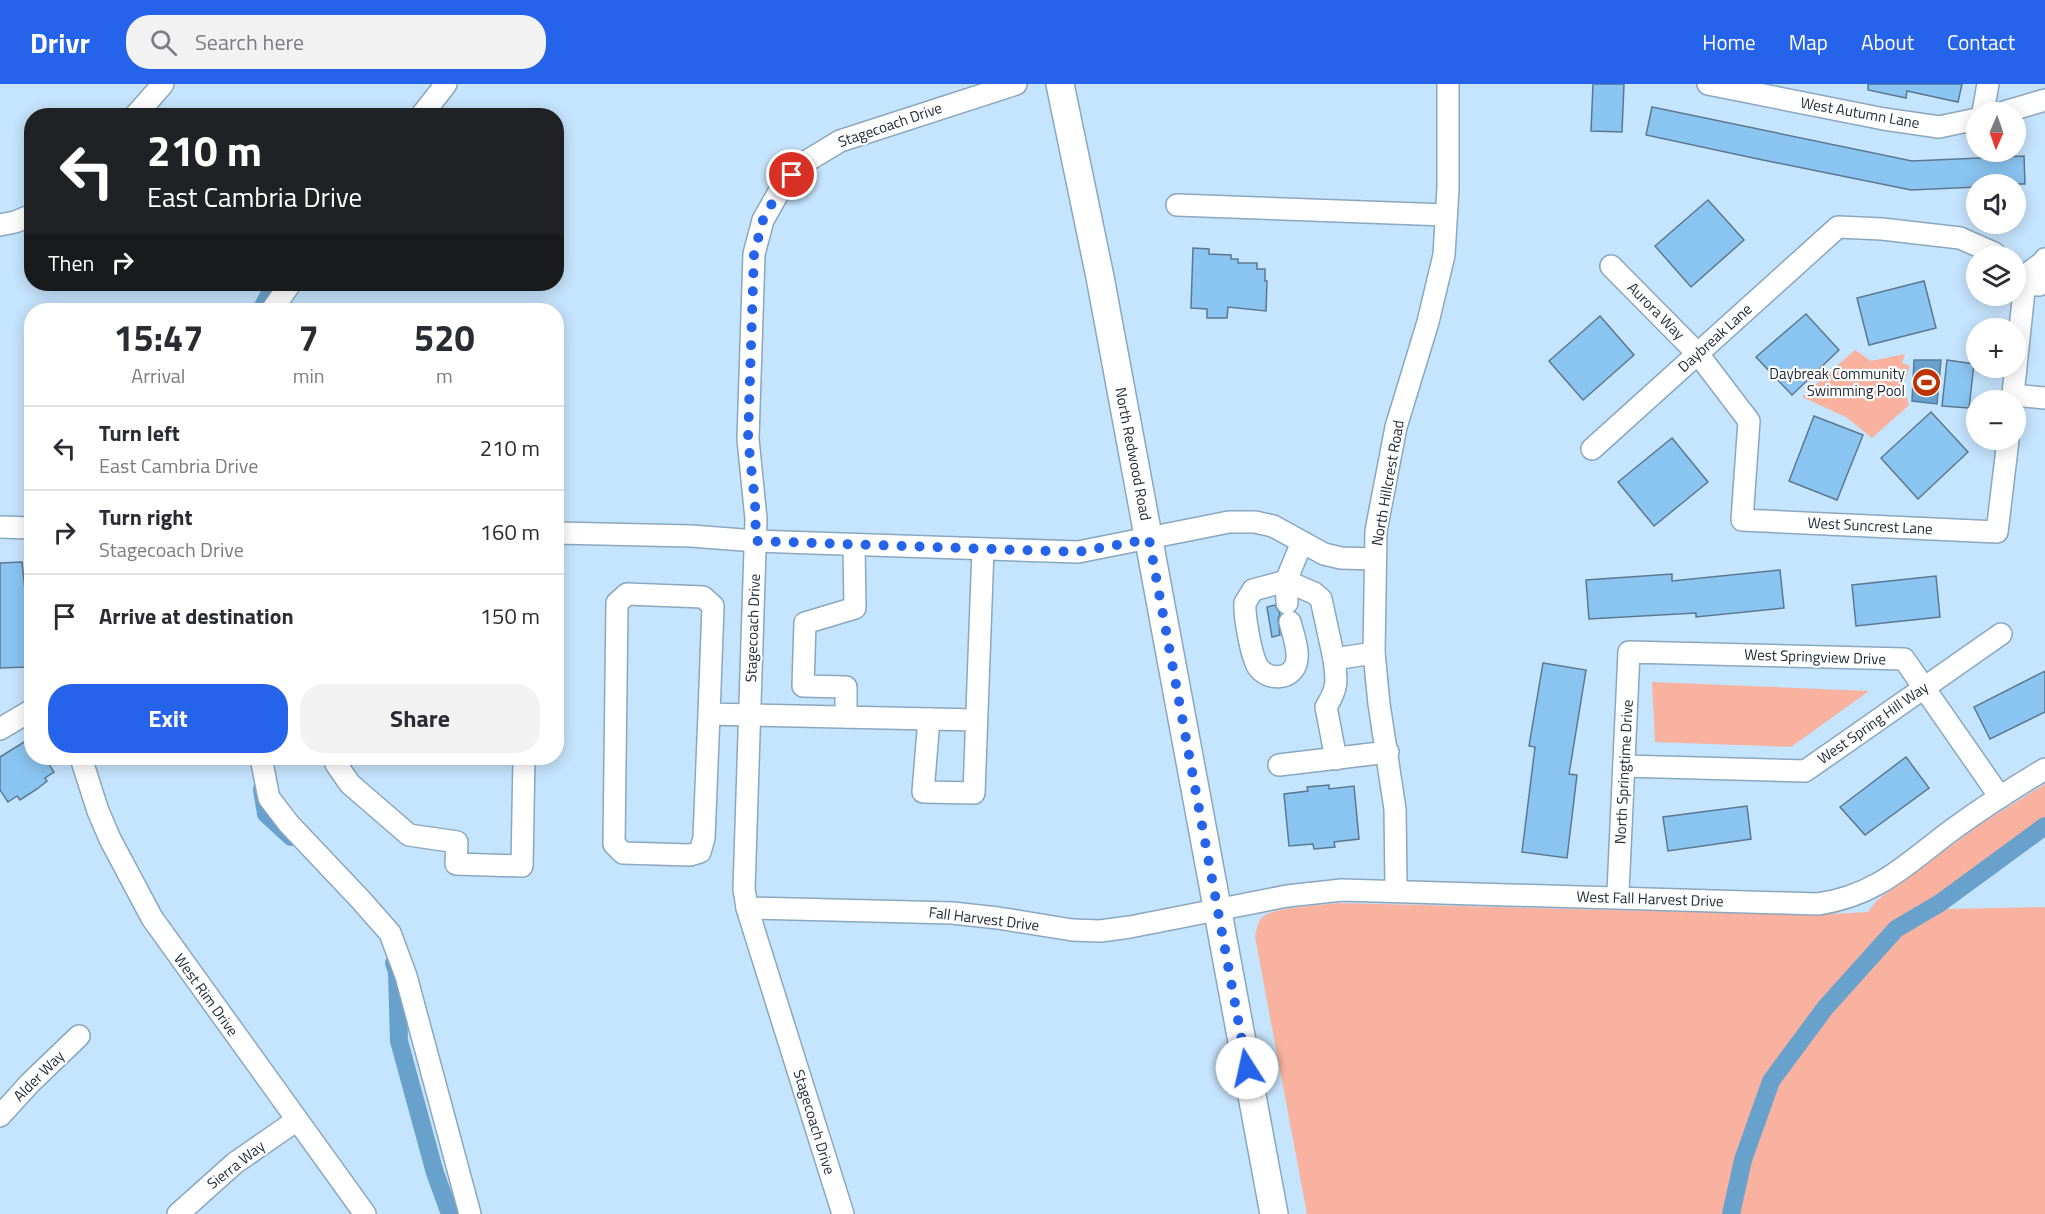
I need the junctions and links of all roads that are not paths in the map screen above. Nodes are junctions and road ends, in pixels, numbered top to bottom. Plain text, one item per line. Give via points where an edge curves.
1 (163, 84) edge
2 (446, 84) edge
3 (1016, 84) edge
4 (1060, 84) edge
5 (1448, 84) edge
6 (1708, 84) edge
7 (1988, 84) edge
8 (2045, 100) edge
9 (1985, 102) edge
10 (2026, 106) edge
11 (142, 108) edge
12 (427, 108) edge
13 (1966, 121) edge
14 (1177, 205) dead end
15 (1446, 215) junction
16 (24, 219) edge
17 (0, 225) edge
18 (1978, 246) edge
19 (2045, 259) edge
20 (1611, 266) dead end
21 (2029, 284) edge
22 (2024, 318) edge
23 (1698, 354) junction
24 (2026, 398) edge
25 (2045, 398) edge
26 (1592, 450) dead end
27 (2007, 450) edge
28 (1742, 520) joint
29 (0, 527) edge
30 (24, 528) edge
31 (564, 533) edge
32 (1149, 539) junction
33 (756, 541) junction
34 (1302, 542) junction
35 (854, 545) junction
36 (983, 549) junction
37 (1375, 558) junction
38 (1286, 581) junction
39 (2001, 634) dead end
40 (1629, 652) joint
41 (1374, 653) junction
42 (1334, 659) junction
43 (1924, 688) junction
44 (709, 714) junction
45 (750, 714) junction
46 (24, 715) edge
47 (846, 717) junction
48 (929, 718) junction
49 (976, 720) junction
50 (0, 729) edge
51 (1388, 752) junction
52 (1336, 759) junction
53 (83, 765) edge
54 (262, 765) edge
55 (337, 765) edge
56 (524, 765) edge
57 (1280, 765) dead end
58 (1624, 766) junction
59 (2045, 769) edge
60 (2000, 797) junction
61 (1396, 886) dead end
62 (1618, 892) dead end
63 (747, 908) junction
64 (1218, 910) junction
65 (79, 1036) dead end
66 (0, 1116) edge
67 (297, 1120) junction
68 (178, 1214) edge
69 (364, 1214) edge
70 (470, 1214) edge
71 (843, 1214) edge
72 (1274, 1214) edge

1 - 11 street
2 - 12 street
3 - 33 street, Stagecoach Drive via 840,141 807,161 771,205 758,237 753,272 748,439
4 - 32 main road, North Redwood Road
5 - 15 street, North Hillcrest Road
6 - 13 street, West Autumn Lane via 1939,127
7 - 9 street
8 - 10 street
14 - 15 street
15 - 37 street, North Hillcrest Road via 1444,255 1396,427 1376,531
16 - 17 street
18 - 23 street, Daybreak Lane via 1960,238 1838,227
19 - 21 street via 2031,271
20 - 23 street, Aurora Way
21 - 22 street
23 - 26 street, Daybreak Lane
23 - 28 street, Aurora Way via 1749,421
24 - 25 street
27 - 28 street, West Suncrest Lane via 1997,532
29 - 30 street
31 - 33 street
32 - 34 street via 1228,522 1255,522 1273,526
32 - 36 street via 1078,552
32 - 64 main road, North Redwood Road
33 - 35 street
33 - 45 street, Stagecoach Drive
34 - 37 street via 1324,555
34 - 38 street
35 - 36 street
35 - 47 street via 855,608 806,623 804,654 803,686 846,687
36 - 49 street
37 - 41 street, North Hillcrest Road
38 - 38 street via 1296,653 1294,668 1274,677 1264,674 1254,659 1245,603 1253,590
38 - 42 street via 1321,599
39 - 43 street, West Spring Hill Way
40 - 43 street, West Springview Drive via 1904,659
40 - 58 street, North Springtime Drive
41 - 42 street
41 - 51 street, North Hillcrest Road
42 - 52 street via 1335,692 1326,708
43 - 58 street, West Spring Hill Way via 1805,771
43 - 60 street, West Springview Drive
44 - 44 street via 704,838 700,852 623,853 614,844 617,603 627,594 703,597 713,606
44 - 45 street
45 - 47 street
45 - 63 street, Stagecoach Drive via 744,889
46 - 50 street
47 - 48 street
48 - 49 street
48 - 49 street via 923,792 974,793
51 - 52 street
51 - 61 street, North Hillcrest Road via 1395,809
52 - 57 street
53 - 67 street, West Rim Drive via 110,839 152,918
54 - 70 street via 269,798 390,933 406,976
55 - 56 street via 350,784 409,835 457,842 456,864 522,866
58 - 62 street, North Springtime Drive
59 - 60 street, West Fall Harvest Drive
60 - 64 street, West Fall Harvest Drive via 1886,880 1837,901 1799,904 1352,890 1287,896
63 - 64 street, Fall Harvest Drive via 952,913 1086,931 1115,930
63 - 71 street, Stagecoach Drive
64 - 72 main road, North Redwood Road
65 - 66 street, Alder Way
67 - 68 street, Sierra Way via 235,1163
67 - 69 street, West Rim Drive

